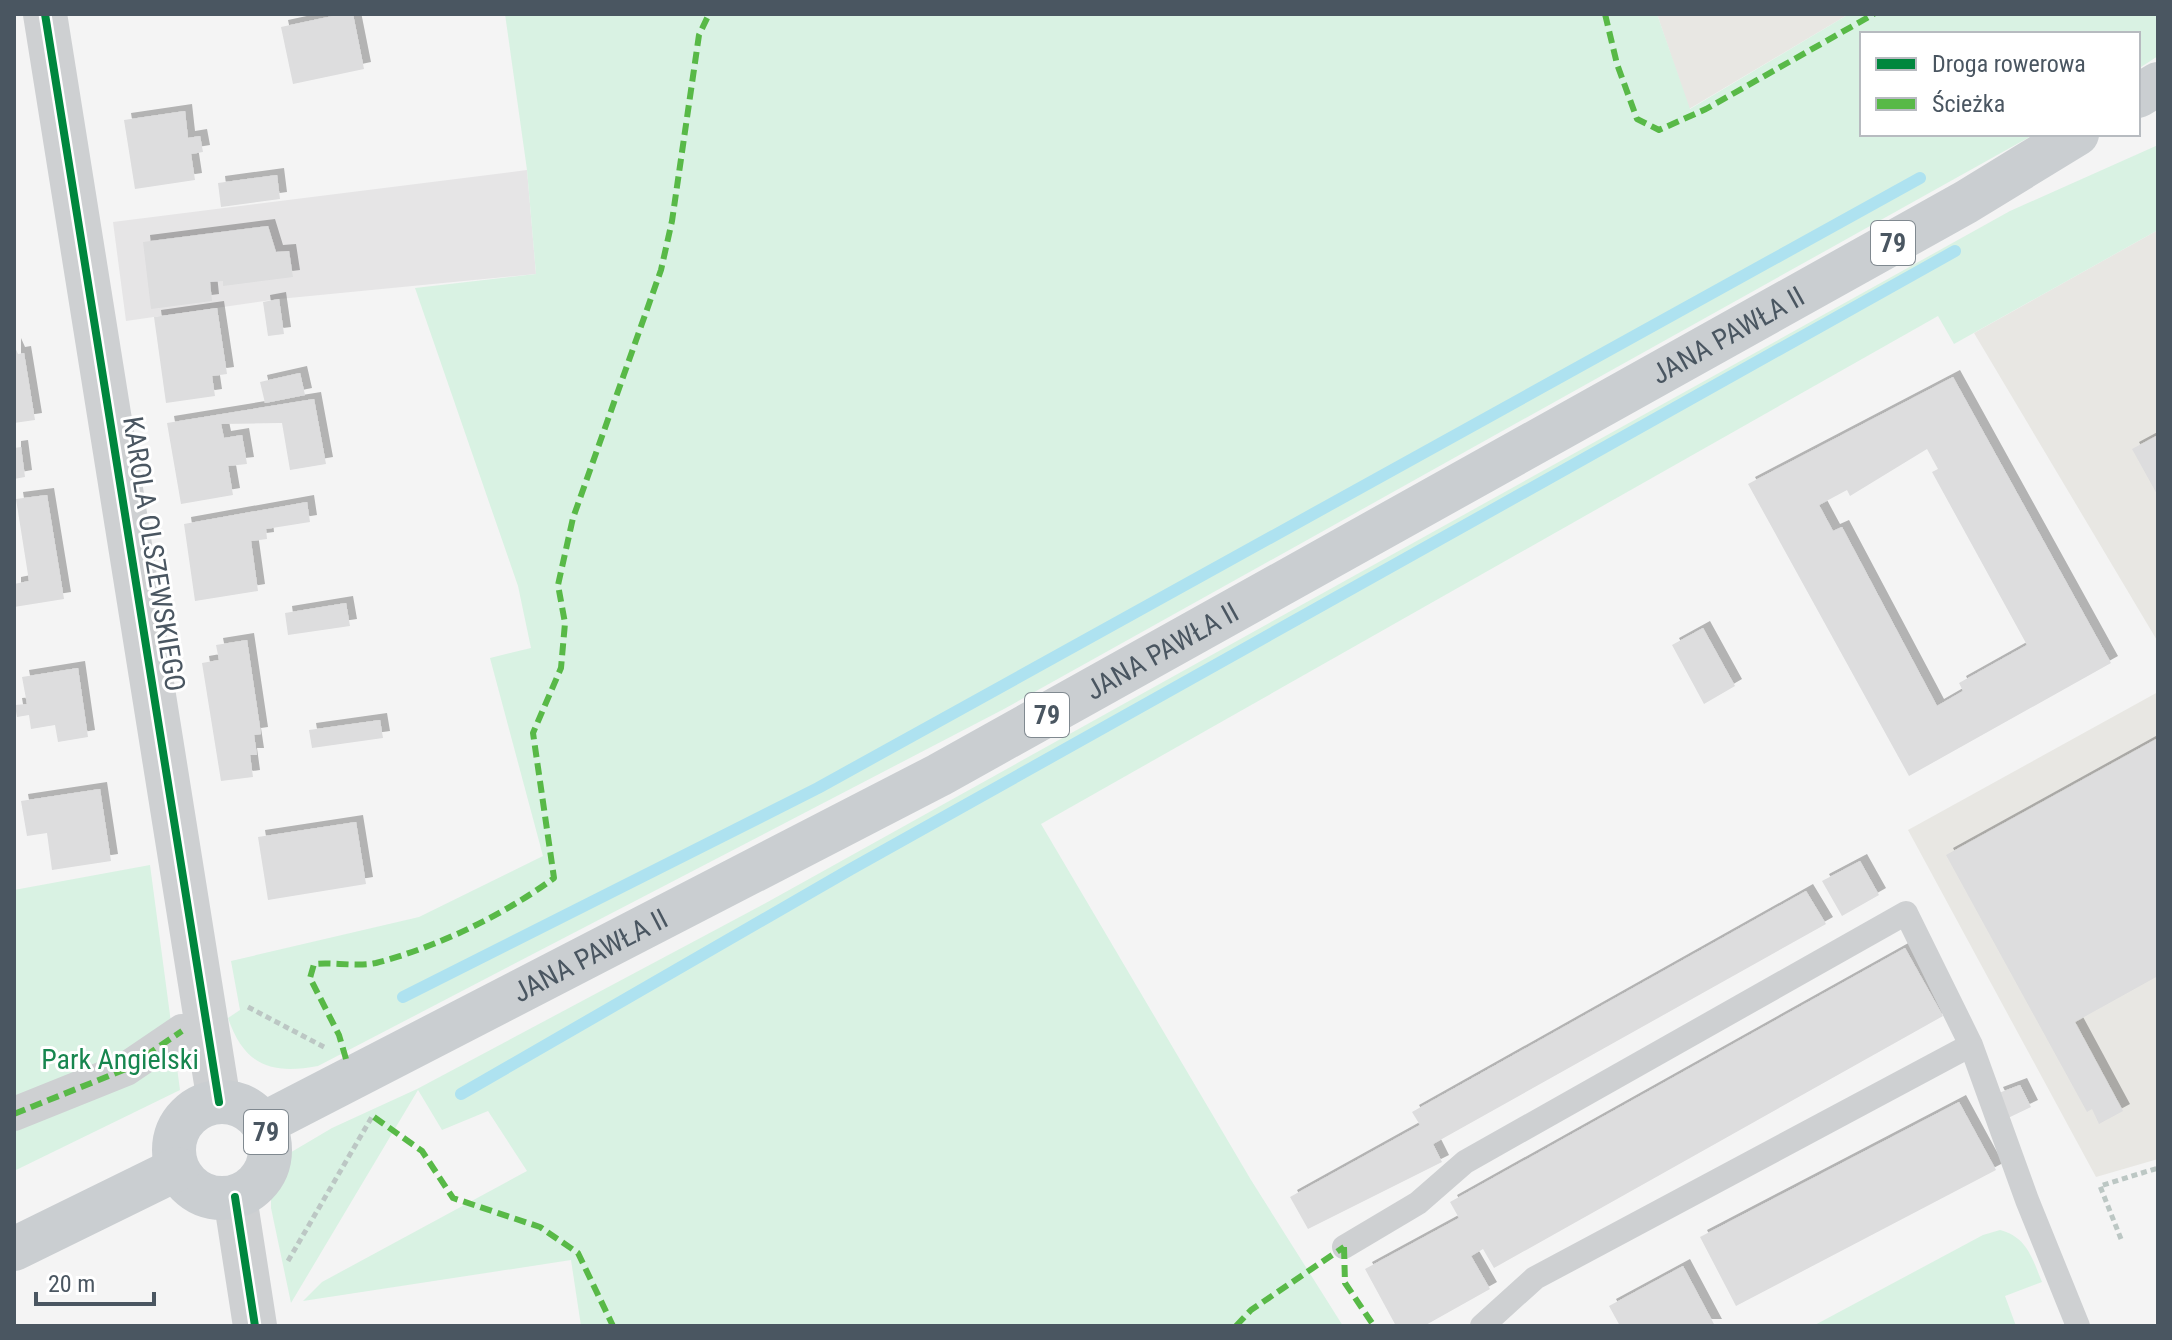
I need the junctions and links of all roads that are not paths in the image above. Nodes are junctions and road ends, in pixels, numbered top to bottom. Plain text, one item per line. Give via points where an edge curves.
1 (45, 14) edge
2 (2158, 84) edge
3 (2140, 95) edge
4 (2158, 109) edge
5 (2140, 118) edge
6 (2074, 136) edge
7 (2103, 136) edge
8 (1966, 202) junction
9 (182, 1031) dead end
10 (1971, 1045) junction
11 (219, 1102) junction
12 (14, 1114) edge
13 (263, 1124) junction
14 (177, 1169) junction
15 (235, 1197) junction
16 (1344, 1247) dead end
17 (14, 1249) edge
18 (255, 1326) edge
19 (1482, 1326) edge
20 (2078, 1326) edge

1 - 11 street, KAROLA OLSZEWSKIEGO
2 - 3 main road
4 - 5 main road
6 - 8 main road, JANA PAWŁA II / 79
7 - 8 main road, JANA PAWŁA II / 79
8 - 13 main road, JANA PAWŁA II / 79 via 939,775
9 - 12 street via 126,1069
10 - 16 lane via 1906,913 1465,1162 1418,1203
10 - 19 lane via 1535,1278
10 - 20 lane
11 - 13 main road, 79 via 245,1107
11 - 14 main road, 79 via 185,1119 174,1143
13 - 15 main road, 79 via 270,1159 263,1176
14 - 15 main road via 207,1196
14 - 17 main road
15 - 18 street

